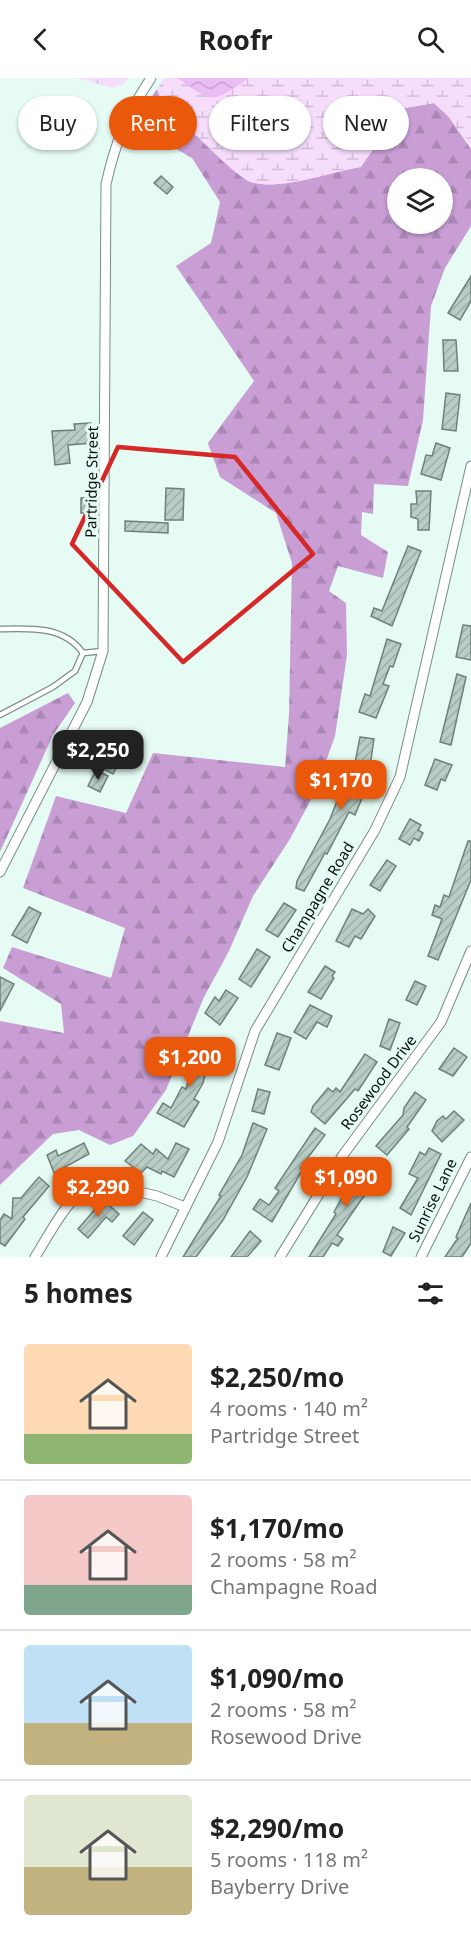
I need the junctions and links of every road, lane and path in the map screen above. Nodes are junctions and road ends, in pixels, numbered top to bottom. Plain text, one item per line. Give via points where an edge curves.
1 (151, 78) edge
2 (471, 466) edge
3 (0, 629) edge
4 (103, 651) junction
5 (83, 654) junction
6 (0, 715) edge
7 (0, 873) edge
8 (471, 951) edge
9 (471, 1156) edge
10 (185, 1207) junction
11 (35, 1257) edge
12 (161, 1257) edge
13 (280, 1257) edge
14 (421, 1257) edge

1 - 4 street, Partridge Street via 127,114 106,184
2 - 10 street, Champagne Road via 400,777 375,830 255,1031 218,1142
3 - 5 lane via 49,630 76,643
4 - 5 lane
4 - 7 street, Partridge Street via 87,702
5 - 6 lane via 75,671
8 - 13 street, Rosewood Drive via 441,1022 343,1155
9 - 14 street, Sunrise Lane
10 - 11 street via 157,1196 96,1182 72,1201
10 - 12 street, Champagne Road

